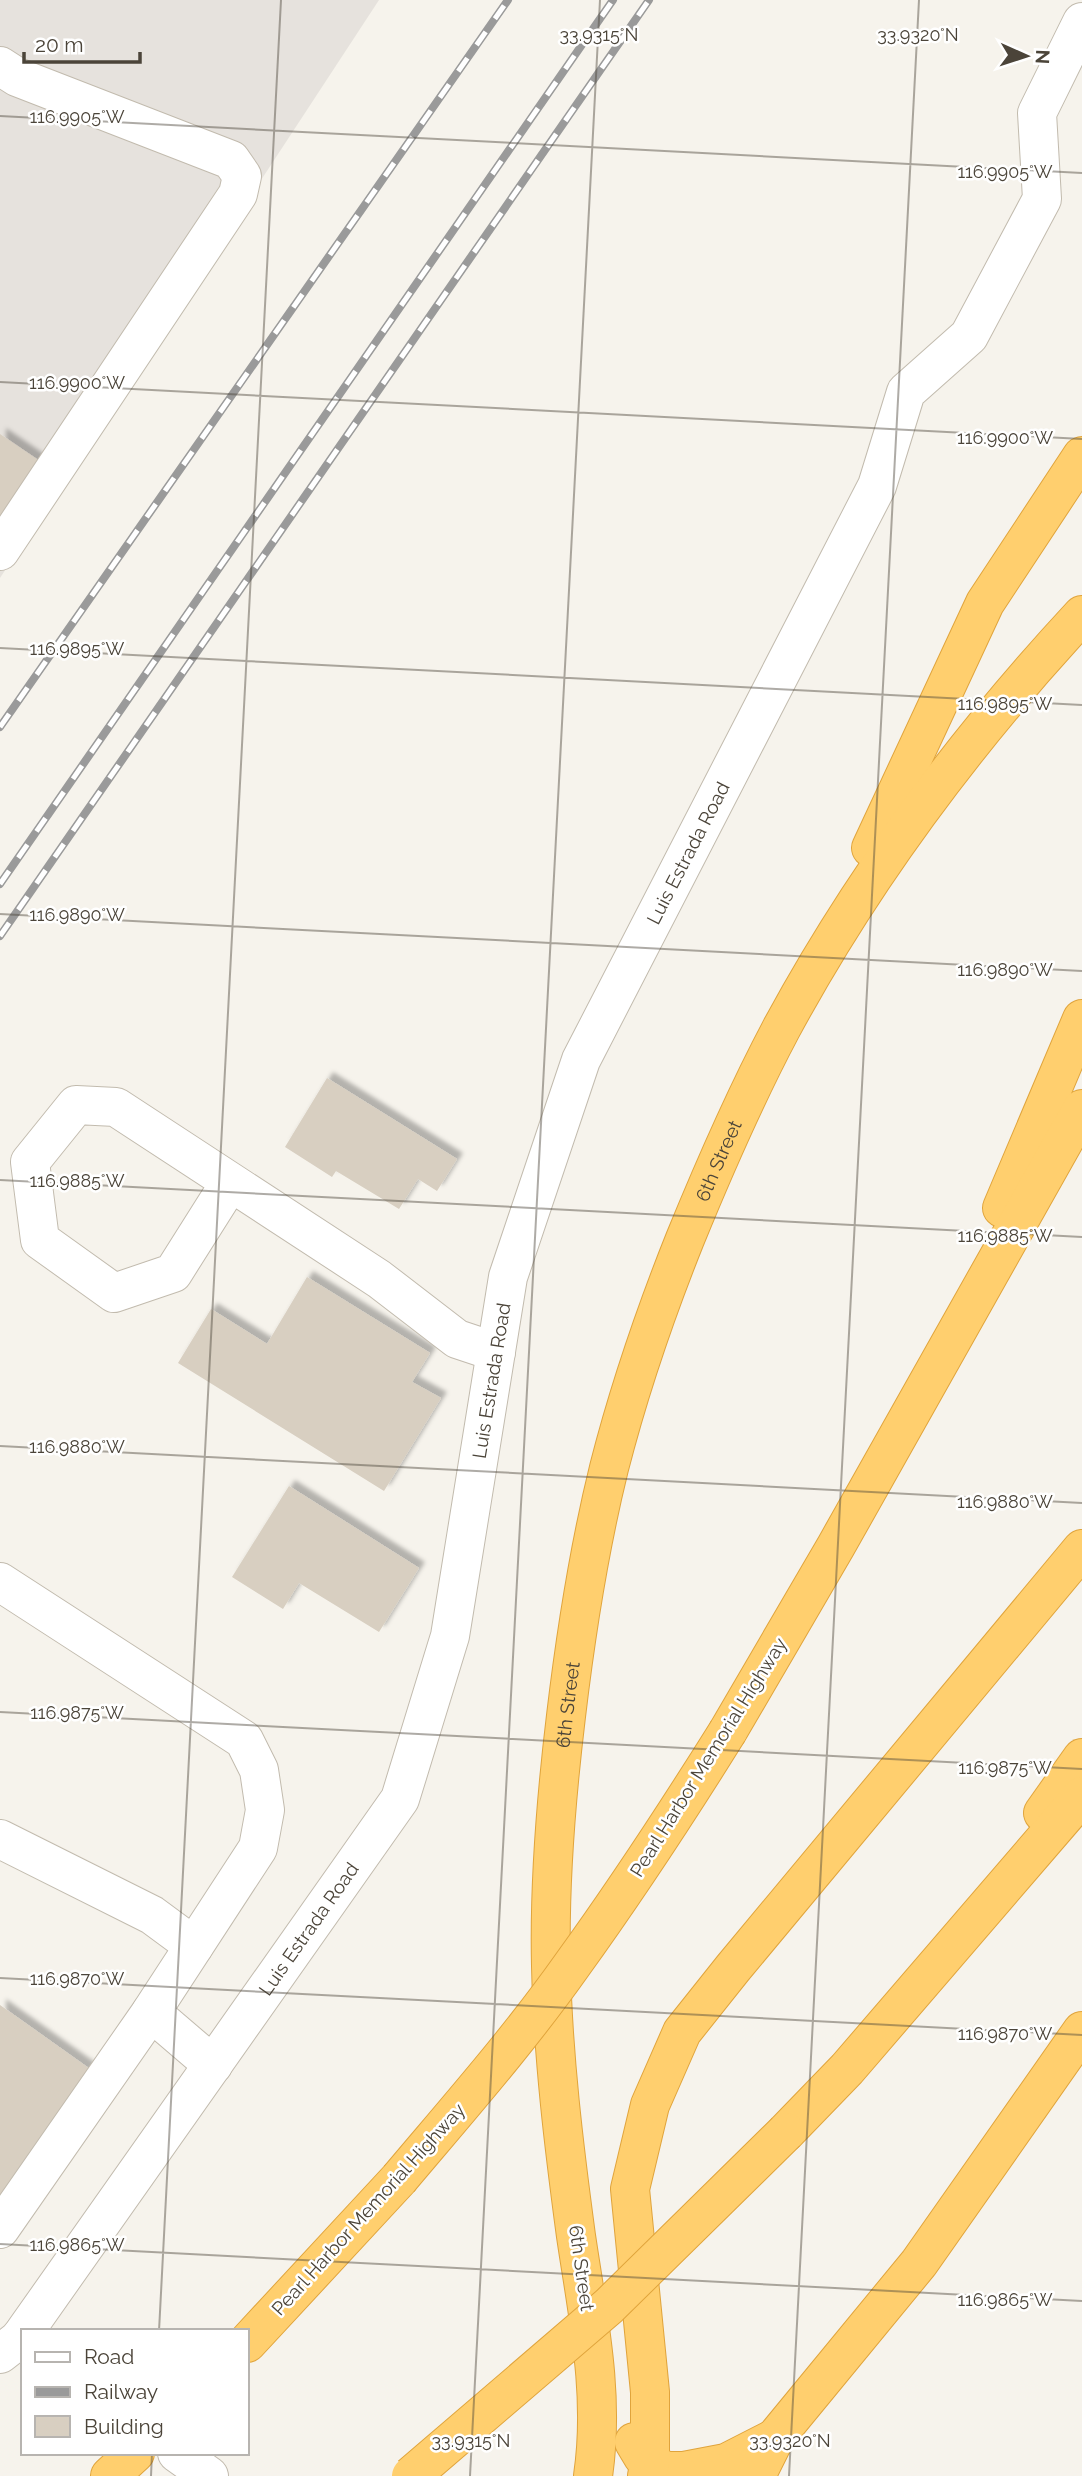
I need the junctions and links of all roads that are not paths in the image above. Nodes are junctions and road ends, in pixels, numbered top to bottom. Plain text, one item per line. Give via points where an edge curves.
1 (1082, 22) edge
2 (0, 65) edge
3 (1082, 456) edge
4 (0, 551) edge
5 (1082, 615) edge
6 (813, 974) junction
7 (1082, 1019) edge
8 (1082, 1109) edge
9 (239, 1188) junction
10 (496, 1352) junction
11 (930, 1381) junction
12 (1082, 1549) edge
13 (0, 1582) edge
14 (1082, 1758) edge
15 (1082, 1796) edge
16 (0, 1839) edge
17 (194, 1946) junction
18 (898, 2008) junction
19 (151, 2012) junction
20 (1082, 2031) edge
21 (213, 2065) junction
22 (0, 2229) edge
23 (576, 2235) junction
24 (22, 2329) edge
25 (248, 2342) edge
26 (775, 2438) junction
27 (133, 2455) edge
28 (180, 2455) edge
29 (648, 2469) edge
30 (110, 2476) edge
31 (209, 2476) edge
32 (411, 2476) edge
33 (593, 2476) edge
34 (756, 2476) edge

1 - 10 street, Luis Estrada Road via 1037,113 1042,199 969,336 906,392 877,486 581,1060 508,1277
2 - 4 street via 17,77 231,160 242,176 237,194
3 - 6 highway via 985,603
5 - 6 highway via 908,825
6 - 23 highway, 6th Street via 735,1121 657,1310 612,1459 583,1599 557,1790 551,1920 558,2081
7 - 11 highway
8 - 11 highway, Pearl Harbor Memorial Highway
9 - 9 street via 116,1107 76,1105 30,1163 40,1240 114,1293 173,1273 226,1189
9 - 10 street via 379,1279 457,1339
10 - 21 street, Luis Estrada Road via 450,1636 400,1799
11 - 25 highway, Pearl Harbor Memorial Highway, bridge via 728,1731 571,1967 399,2179
12 - 29 highway via 682,2032 650,2105 630,2189 650,2392
13 - 17 street via 244,1740 259,1770 265,1810 258,1847
14 - 18 highway
15 - 18 highway
16 - 17 street via 152,1915
17 - 19 street
18 - 32 highway, bridge via 786,2132 609,2306
19 - 21 street
19 - 22 street
20 - 26 highway via 919,2263
21 - 24 street, Luis Estrada Road
23 - 29 highway via 632,2436
23 - 33 highway, 6th Street via 597,2390
26 - 29 highway via 712,2467
26 - 34 highway
27 - 30 highway
28 - 31 street

